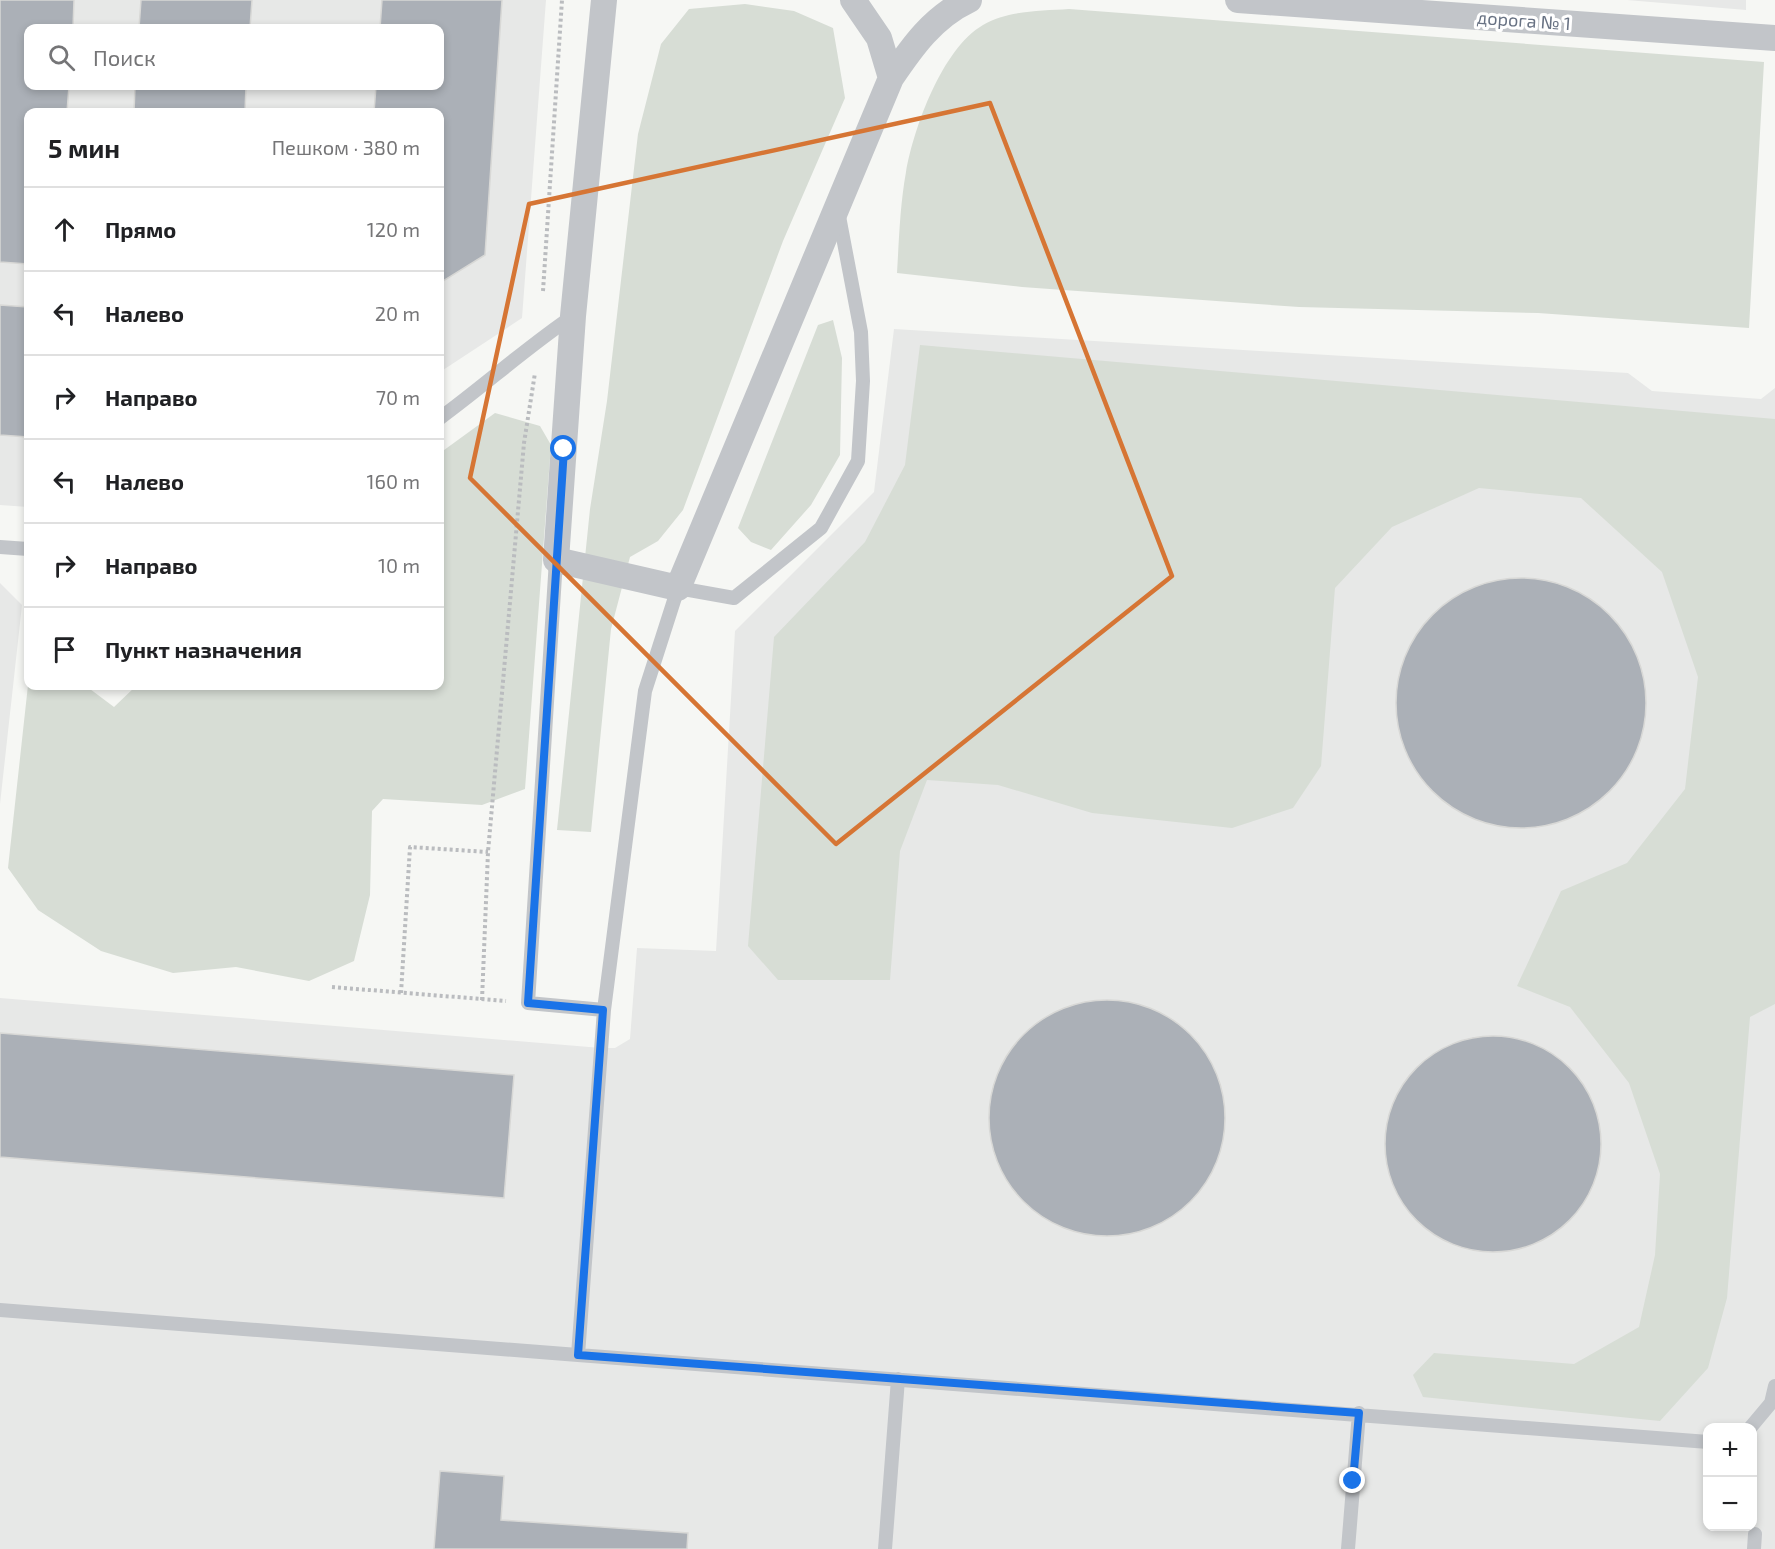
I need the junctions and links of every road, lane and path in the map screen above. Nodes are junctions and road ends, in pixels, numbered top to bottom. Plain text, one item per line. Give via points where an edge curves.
1 (562, 0) edge
2 (604, 0) edge
3 (853, 0) edge
4 (969, 0) edge
5 (1238, 0) edge
6 (1775, 38) edge
7 (891, 78) junction
8 (837, 209) junction
9 (573, 316) junction
10 (540, 338) junction
11 (444, 415) edge
12 (0, 547) edge
13 (24, 549) edge
14 (556, 560) junction
15 (678, 588) junction
16 (488, 852) junction
17 (332, 987) dead end
18 (401, 993) junction
19 (482, 999) junction
20 (528, 1003) junction
21 (603, 1010) junction
22 (0, 1310) edge
23 (578, 1355) junction
24 (898, 1379) junction
25 (1775, 1386) edge
26 (1359, 1413) junction
27 (1754, 1423) edge
28 (1703, 1442) edge
29 (1755, 1534) dead end
30 (885, 1549) edge
31 (1348, 1549) edge
32 (1754, 1549) edge

1 - 10 path
2 - 9 street
3 - 7 street via 879,38
4 - 7 street via 918,37
5 - 6 street, дорога № 1
7 - 8 street
8 - 15 street
8 - 15 lane via 861,332 863,381 858,461 821,528 734,598
9 - 10 lane
9 - 14 street
10 - 11 lane
10 - 16 path via 524,442
12 - 13 lane
14 - 15 street
14 - 20 lane
15 - 21 lane via 645,691
16 - 18 path via 410,847
16 - 19 path
17 - 18 path
18 - 19 path
19 - 20 path
20 - 21 lane
21 - 23 lane
22 - 23 lane
23 - 24 lane
24 - 26 lane
24 - 30 lane
25 - 27 lane via 1771,1403
26 - 28 lane
26 - 31 lane
29 - 32 lane

